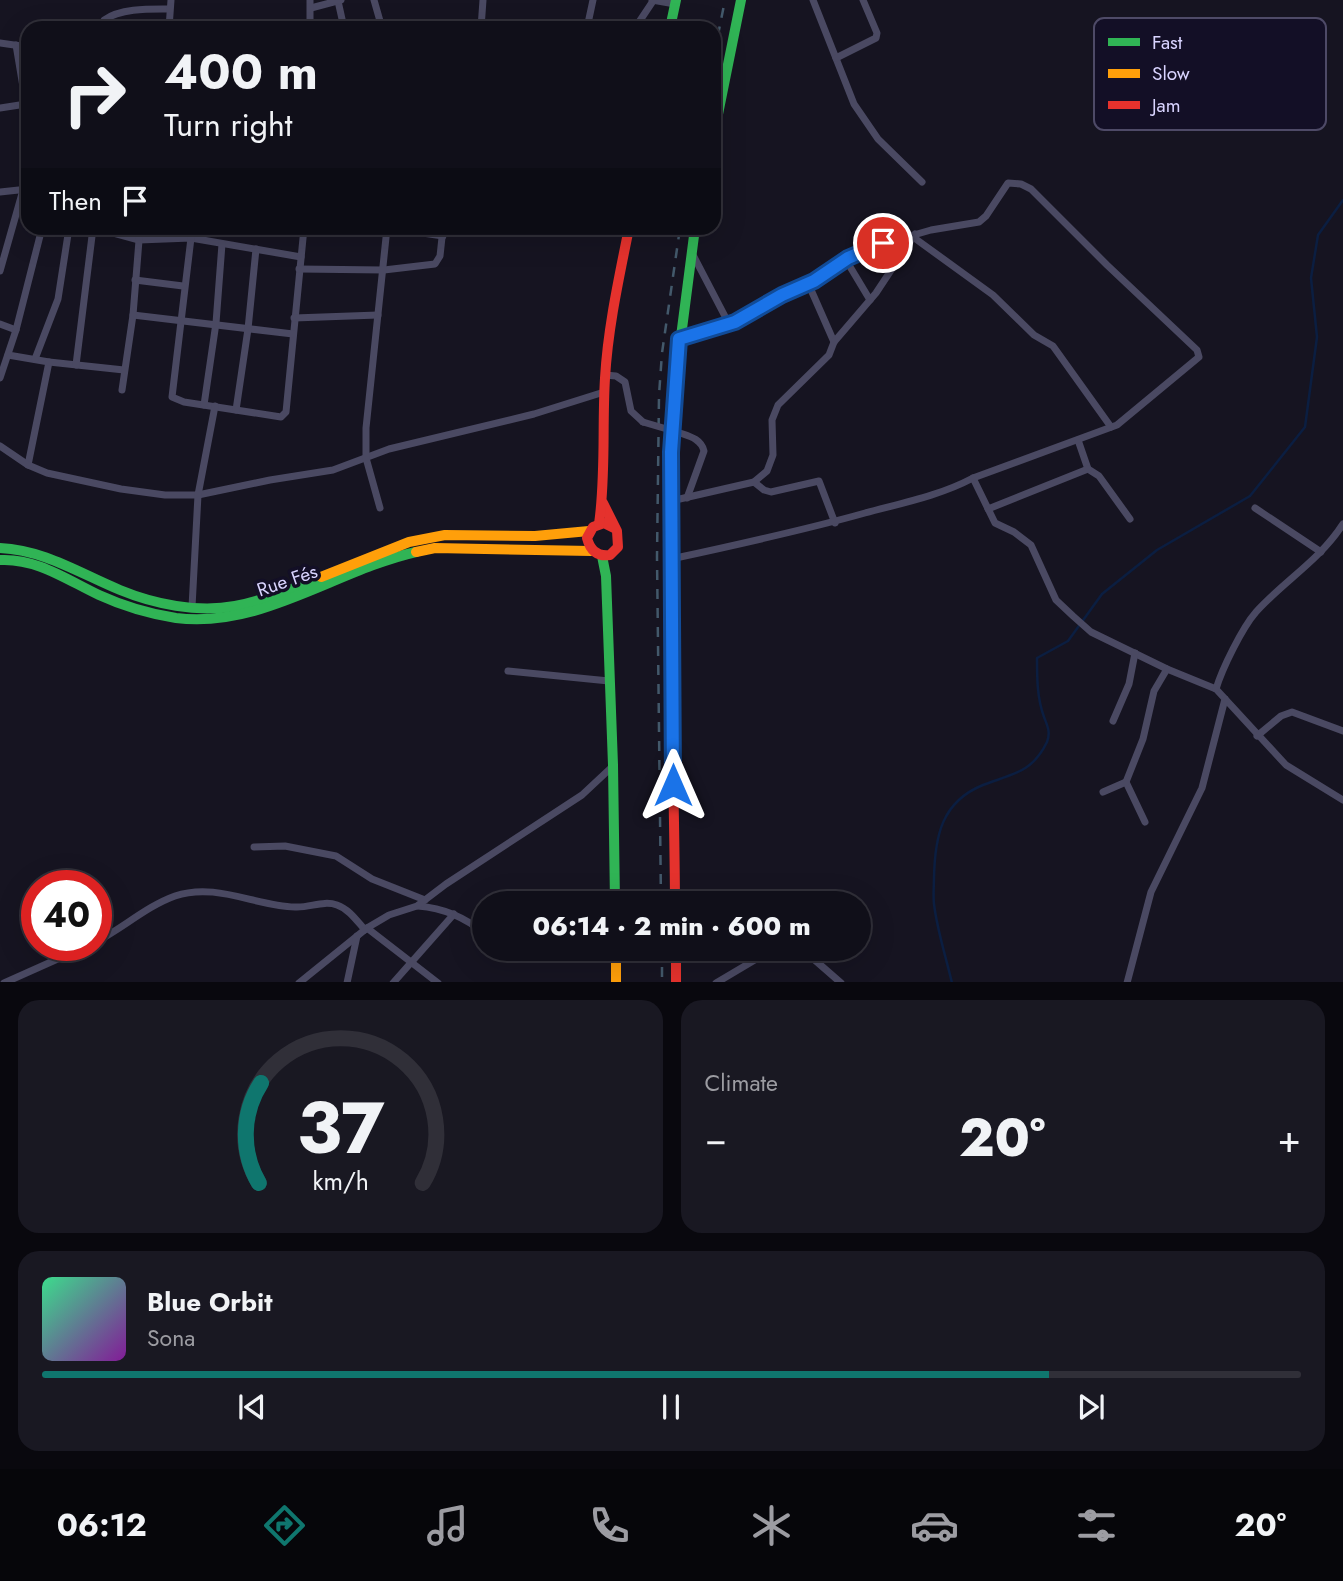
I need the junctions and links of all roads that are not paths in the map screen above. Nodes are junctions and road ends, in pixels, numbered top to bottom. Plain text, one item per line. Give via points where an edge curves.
1 (148, 0) edge
2 (340, 0) edge
3 (374, 0) edge
4 (483, 0) edge
5 (593, 0) edge
6 (651, 0) edge
7 (741, 0) edge
8 (813, 0) edge
9 (863, 0) edge
10 (675, 2) edge
11 (170, 4) edge
12 (310, 4) edge
13 (148, 9) junction
14 (104, 21) edge
15 (344, 21) edge
16 (380, 21) edge
17 (482, 21) edge
18 (588, 21) edge
19 (639, 21) edge
20 (671, 21) edge
21 (0, 43) edge
22 (16, 46) junction
23 (21, 46) edge
24 (836, 58) junction
25 (21, 75) edge
26 (721, 99) edge
27 (21, 105) edge
28 (0, 108) edge
29 (922, 182) dead end
30 (21, 190) edge
31 (0, 192) edge
32 (21, 203) edge
33 (40, 235) edge
34 (68, 235) edge
35 (93, 235) edge
36 (120, 235) edge
37 (139, 235) edge
38 (303, 235) edge
39 (387, 235) edge
40 (436, 235) edge
41 (628, 235) edge
42 (694, 235) edge
43 (443, 236) joint
44 (914, 236) junction
45 (191, 238) junction
46 (139, 240) junction
47 (222, 244) junction
48 (256, 249) junction
49 (691, 251) junction
50 (301, 257) junction
51 (846, 260) junction
52 (1, 267) edge
53 (299, 269) junction
54 (384, 270) junction
55 (135, 280) junction
56 (808, 284) junction
57 (183, 286) junction
58 (870, 300) junction
59 (133, 315) junction
60 (378, 315) junction
61 (294, 318) junction
62 (180, 319) junction
63 (216, 323) junction
64 (0, 324) edge
65 (729, 324) junction
66 (248, 329) junction
67 (16, 330) junction
68 (293, 334) junction
69 (679, 339) junction
70 (834, 342) junction
71 (8, 355) junction
72 (35, 359) junction
73 (49, 362) junction
74 (76, 365) junction
75 (124, 370) junction
76 (605, 374) junction
77 (0, 378) edge
78 (121, 390) dead end
79 (604, 392) junction
80 (204, 405) junction
81 (215, 406) junction
82 (236, 410) junction
83 (1111, 428) junction
84 (1078, 440) junction
85 (0, 446) edge
86 (366, 458) junction
87 (28, 465) junction
88 (1088, 469) junction
89 (973, 478) junction
90 (754, 482) junction
91 (198, 495) junction
92 (687, 498) junction
93 (671, 501) junction
94 (603, 502) junction
95 (380, 508) dead end
96 (1255, 508) dead end
97 (988, 509) junction
98 (1130, 519) dead end
99 (835, 523) junction
100 (599, 524) junction
101 (1343, 524) edge
102 (614, 528) junction
103 (589, 531) junction
104 (0, 548) edge
105 (591, 551) junction
106 (1321, 552) junction
107 (607, 554) junction
108 (671, 559) junction
109 (0, 561) edge
110 (192, 607) junction
111 (1135, 653) junction
112 (1167, 669) junction
113 (508, 671) dead end
114 (610, 681) junction
115 (1216, 689) junction
116 (1225, 699) junction
117 (1113, 721) dead end
118 (1343, 731) edge
119 (1257, 736) junction
120 (613, 765) junction
121 (1126, 782) junction
122 (1103, 792) dead end
123 (1343, 800) edge
124 (1145, 822) dead end
125 (254, 847) dead end
126 (615, 891) edge
127 (675, 891) edge
128 (425, 900) junction
129 (417, 906) junction
130 (454, 914) junction
131 (472, 926) edge
132 (366, 929) junction
133 (112, 932) edge
134 (357, 936) junction
135 (52, 961) edge
136 (616, 961) edge
137 (676, 961) edge
138 (752, 961) edge
139 (816, 961) edge
140 (412, 962) junction
141 (347, 979) edge
142 (4, 982) edge
143 (299, 982) edge
144 (355, 982) edge
145 (393, 982) edge
146 (438, 982) edge
147 (616, 982) edge
148 (676, 982) edge
149 (716, 982) edge
150 (841, 982) edge
151 (1127, 982) edge

1 - 13 street
2 - 12 street
2 - 15 street
3 - 16 street
4 - 17 street
5 - 18 street
6 - 10 street
6 - 19 street
7 - 26 main road
8 - 24 street
9 - 24 street via 876,38
10 - 20 main road
11 - 13 street
13 - 14 street
21 - 22 street
22 - 23 street
22 - 25 street
24 - 29 street via 865,121
27 - 28 street
30 - 31 street
32 - 52 street
33 - 67 street
34 - 72 street via 58,299
35 - 74 street
36 - 46 street
37 - 46 street
38 - 50 street
39 - 54 street
40 - 43 street
41 - 76 main road
42 - 49 main road
43 - 54 street via 435,264
44 - 51 street via 865,249
44 - 58 street
44 - 83 street via 1053,346
44 - 83 street via 979,222 1008,183 1027,185 1197,350 1199,357
45 - 46 street
45 - 47 street
45 - 57 street
46 - 55 street
47 - 48 street
47 - 63 street
48 - 50 street
48 - 66 street
49 - 65 street
49 - 69 main road
50 - 53 street
51 - 56 street
51 - 58 street
53 - 54 street
53 - 61 street
54 - 60 street
55 - 57 street
55 - 59 street
56 - 65 street
56 - 70 street
57 - 62 street
58 - 70 street
59 - 62 street
59 - 75 street
60 - 61 street
60 - 86 street
61 - 68 street
62 - 63 street
62 - 80 street via 172,397
63 - 66 street
63 - 80 street
64 - 67 street
65 - 69 street
66 - 68 street
66 - 82 street
67 - 71 street
68 - 82 street via 284,416
69 - 93 main road
70 - 90 street via 828,355 778,405 772,420 771,463
71 - 72 street
71 - 77 street
72 - 73 street
73 - 74 street
73 - 87 street
74 - 75 street
75 - 78 street
76 - 79 main road
76 - 92 street, bridge via 625,382 631,411 643,422 696,439 703,446
79 - 86 street
79 - 94 main road
80 - 81 street
81 - 82 street
81 - 91 street
83 - 84 street
84 - 88 street
84 - 89 street
85 - 87 street
86 - 91 street via 333,470
86 - 95 street
87 - 91 street via 121,489
88 - 97 street
88 - 98 street via 1099,475
89 - 97 street
89 - 99 street via 929,497
90 - 92 street
90 - 99 street via 771,492 819,481
91 - 110 street
92 - 93 street
93 - 108 main road
94 - 100 main road
94 - 102 main road
96 - 106 street
97 - 111 street via 995,523 1031,545 1056,600 1086,628
99 - 108 street
100 - 102 main road
100 - 103 main road, Rue Fés
101 - 106 street
102 - 107 main road via 619,544
103 - 105 main road
103 - 110 main road, Rue Fés via 445,536 409,542 271,596 234,606
104 - 110 main road, Rue Fés via 46,556 154,602
105 - 107 main road, Rue Fés
105 - 109 main road, Rue Fés via 435,548 411,552 309,593 201,620 162,615 109,599 36,565
106 - 115 street via 1256,613
107 - 114 main road
108 - 127 main road
111 - 112 street
111 - 117 street via 1129,684
112 - 115 street
112 - 121 street via 1154,691 1143,739
113 - 114 street
114 - 120 main road
115 - 116 street
116 - 119 street
116 - 151 street via 1202,788 1150,892
118 - 119 street via 1292,712
119 - 123 street via 1294,772
120 - 126 main road
120 - 128 street via 583,795
121 - 122 street
121 - 124 street
125 - 128 street via 285,846 335,856 372,879
128 - 129 street
129 - 130 street
129 - 132 street
130 - 131 street
130 - 140 street
132 - 133 street via 338,905 274,906 222,892 202,892 162,902
132 - 134 street
132 - 140 street
134 - 141 street
134 - 143 street
135 - 142 street
136 - 147 main road
137 - 148 main road
138 - 149 street
139 - 150 street
140 - 145 street
140 - 146 street
141 - 144 street

